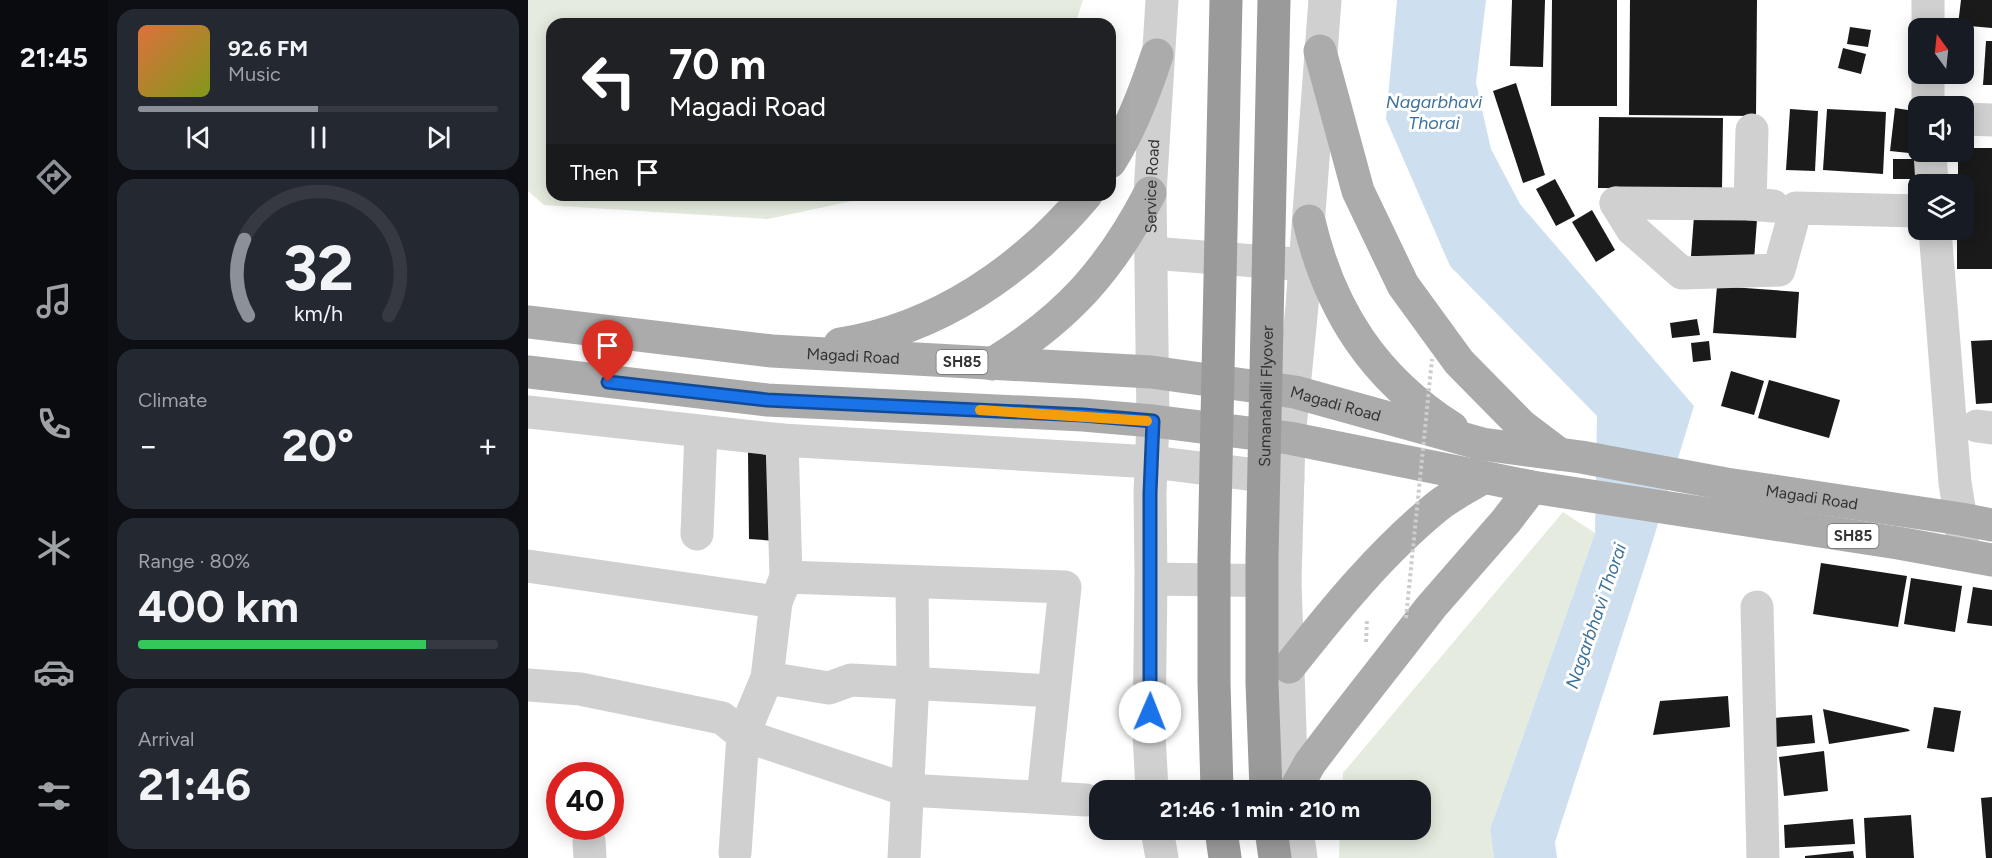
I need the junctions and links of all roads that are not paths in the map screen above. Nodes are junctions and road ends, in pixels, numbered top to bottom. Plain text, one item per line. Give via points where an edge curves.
1 (1162, 0) edge
2 (1226, 0) edge
3 (1274, 0) edge
4 (1325, 0) edge
5 (1928, 0) edge
6 (1928, 18) edge
7 (1320, 51) junction
8 (1157, 55) junction
9 (1974, 119) edge
10 (1992, 120) edge
11 (1752, 130) dead end
12 (1116, 151) edge
13 (1150, 193) junction
14 (1081, 201) edge
15 (1750, 204) junction
16 (1796, 208) junction
17 (1908, 211) edge
18 (1309, 221) junction
19 (1936, 240) edge
20 (1150, 253) junction
21 (1305, 264) junction
22 (528, 322) edge
23 (772, 351) junction
24 (992, 364) junction
25 (528, 372) edge
26 (1151, 372) junction
27 (1295, 392) junction
28 (528, 412) edge
29 (1153, 421) junction
30 (701, 432) junction
31 (1289, 438) junction
32 (782, 440) junction
33 (1482, 444) junction
34 (1571, 456) junction
35 (1152, 462) junction
36 (1482, 478) junction
37 (1288, 479) junction
38 (1532, 487) junction
39 (1976, 522) edge
40 (697, 534) dead end
41 (1978, 557) edge
42 (528, 566) edge
43 (1151, 579) junction
44 (1285, 581) junction
45 (912, 583) junction
46 (781, 590) junction
47 (1757, 607) dead end
48 (1289, 667) junction
49 (767, 678) junction
50 (913, 682) junction
51 (528, 685) edge
52 (1053, 691) junction
53 (743, 735) junction
54 (1151, 780) edge
55 (1217, 780) edge
56 (1266, 780) edge
57 (1293, 780) edge
58 (1299, 780) edge
59 (908, 790) junction
60 (1043, 797) junction
61 (1086, 800) dead end
62 (1158, 840) edge
63 (1222, 840) edge
64 (1272, 840) edge
65 (1298, 840) edge
66 (735, 853) dead end
67 (904, 858) edge
68 (1161, 858) edge
69 (1225, 858) edge
70 (1275, 858) edge
71 (1301, 858) edge
72 (1763, 858) edge

1 - 8 street, Service Road
2 - 55 highway, bridge via 1214,558
3 - 56 highway, Sumanahalli Flyover, bridge via 1262,558
4 - 7 street
5 - 6 street
7 - 18 street
7 - 34 main road via 1358,191 1403,285 1459,362 1522,426
8 - 12 main road via 1145,91
8 - 13 street, Service Road
9 - 10 street
11 - 15 street
13 - 20 street, Service Road
13 - 24 main road via 1112,258 1067,309
14 - 23 main road via 1046,239 1011,269 949,308 845,343
15 - 16 street
15 - 16 street via 1616,203 1632,230 1682,273 1779,270
16 - 17 street
18 - 21 street
18 - 33 main road via 1334,297 1371,357 1422,407
19 - 39 street via 1955,483
20 - 21 street
20 - 26 street, Service Road
21 - 27 street
22 - 23 main road, Magadi Road / SH85
23 - 24 main road, Magadi Road / SH85
24 - 26 main road, Magadi Road / SH85
25 - 29 main road, Magadi Road / SH85 via 767,400
26 - 27 main road, Magadi Road / SH85
26 - 29 street, Service Road
27 - 31 street
27 - 33 main road, Magadi Road / SH85
28 - 30 street
29 - 31 main road, Magadi Road / SH85
29 - 35 street, Service Road
30 - 32 street
30 - 40 street
31 - 36 main road, Magadi Road / SH85
31 - 37 street
32 - 35 street
32 - 46 street
33 - 34 main road, Magadi Road / SH85
34 - 39 main road, Magadi Road / SH85
35 - 37 street
35 - 43 street, Service Road
36 - 38 main road, Magadi Road / SH85
36 - 48 main road via 1440,504 1368,574
37 - 44 street
38 - 41 main road, Magadi Road / SH85
38 - 58 main road via 1431,607
39 - 41 street
42 - 46 street
43 - 44 street
43 - 54 street, Service Road
44 - 48 street
45 - 46 street
45 - 50 street
45 - 52 street via 1065,587
46 - 49 street
47 - 72 street
48 - 57 street
49 - 50 street via 829,688 851,680
49 - 53 street
50 - 52 street
50 - 59 street
51 - 53 street via 580,689 722,718
52 - 60 street
53 - 59 street
53 - 66 street
59 - 60 street
59 - 67 street
60 - 61 street
62 - 68 street
63 - 69 highway
64 - 70 highway
65 - 71 street

